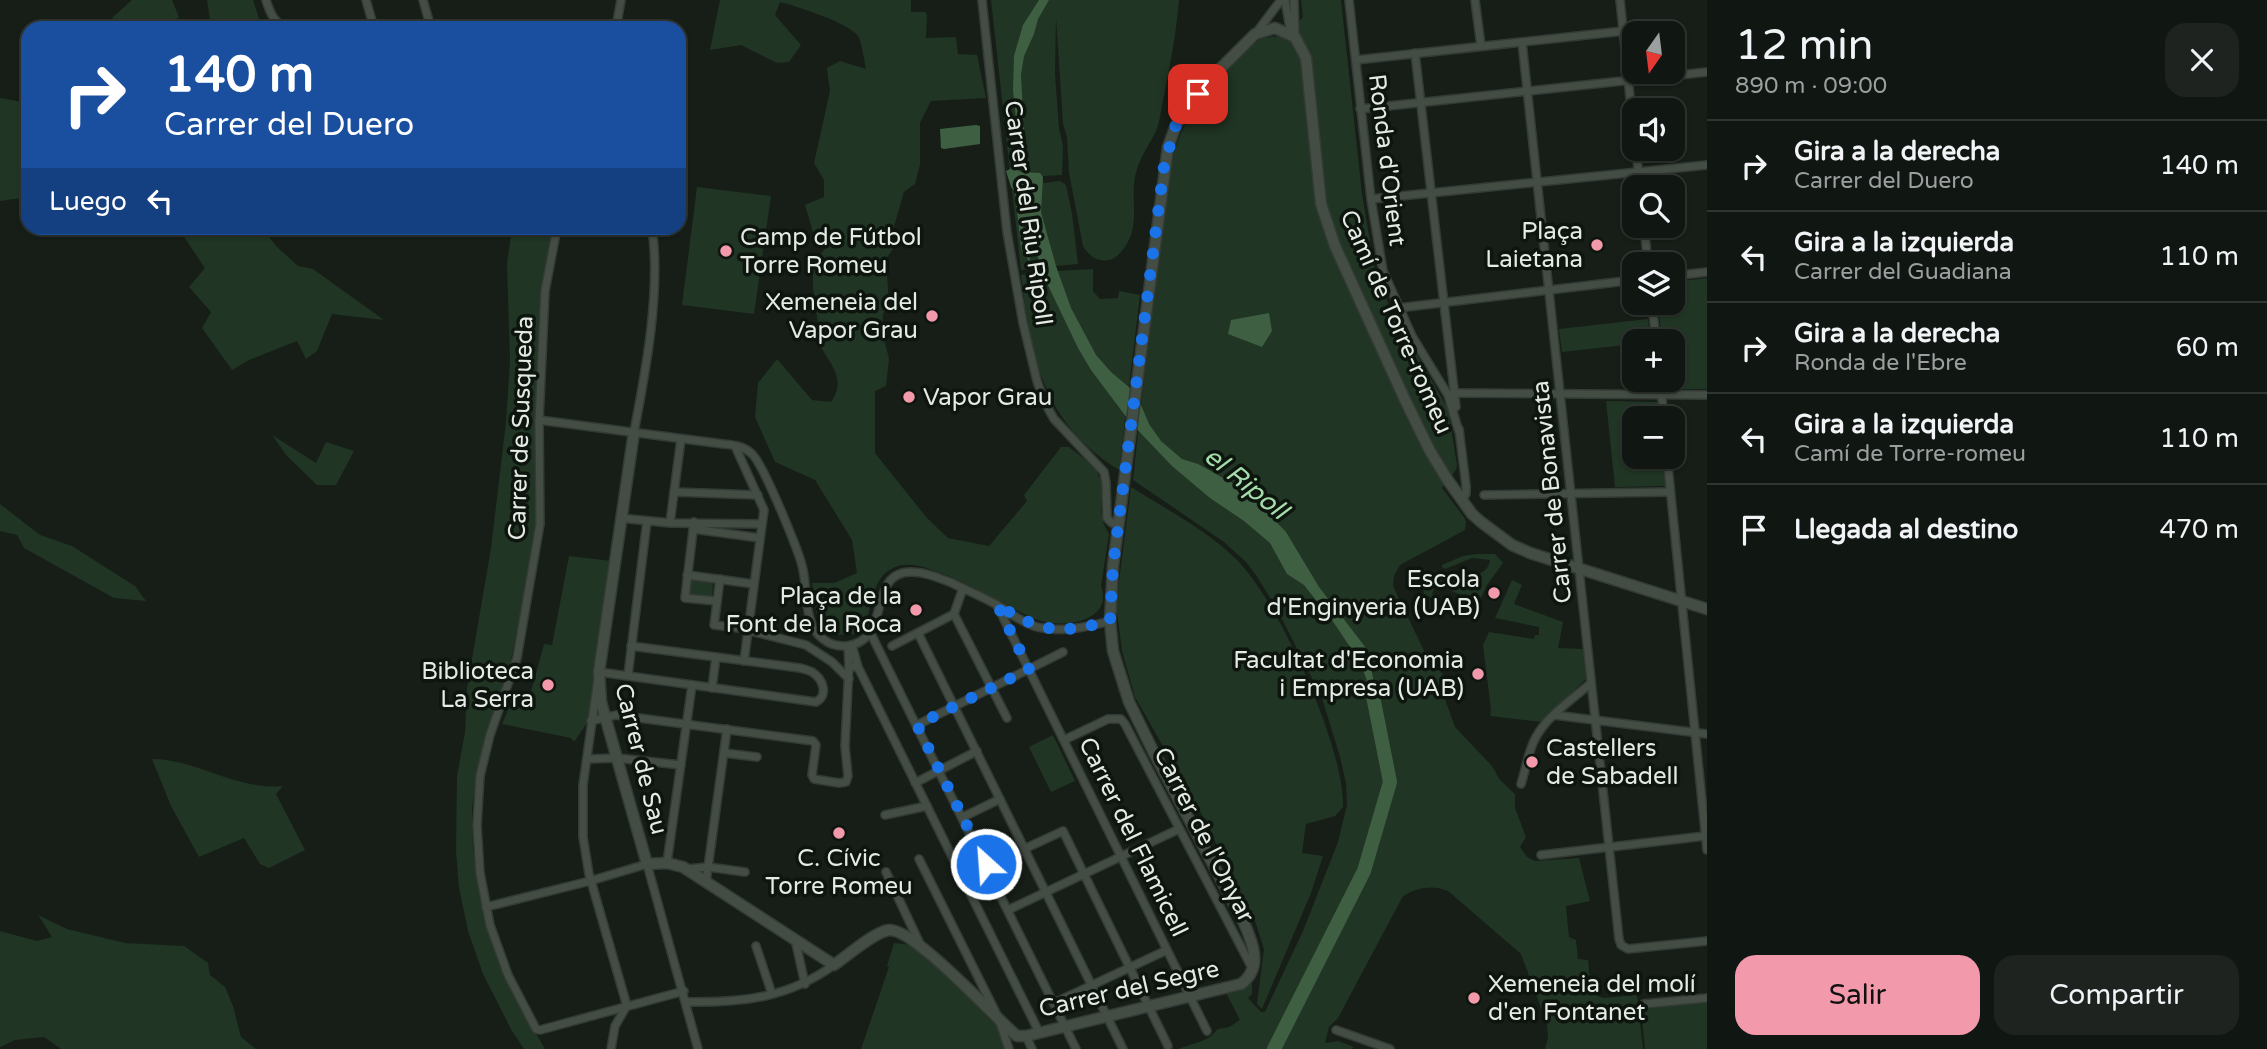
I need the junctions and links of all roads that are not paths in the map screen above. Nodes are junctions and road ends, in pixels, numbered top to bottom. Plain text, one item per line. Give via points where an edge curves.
1 (266, 0) edge
2 (366, 0) edge
3 (423, 0) edge
4 (621, 0) edge
5 (982, 0) edge
6 (1283, 0) edge
7 (1294, 0) edge
8 (1349, 0) edge
9 (1475, 0) edge
10 (1620, 0) edge
11 (276, 21) edge
12 (372, 21) edge
13 (430, 21) edge
14 (617, 21) edge
15 (1623, 21) edge
16 (1622, 31) edge
17 (1255, 34) junction
18 (1293, 37) junction
19 (1522, 42) junction
20 (1481, 47) junction
21 (1415, 53) junction
22 (1356, 60) junction
23 (1707, 72) edge
24 (1685, 74) edge
25 (1622, 81) edge
26 (1527, 91) junction
27 (1421, 102) junction
28 (1360, 109) junction
29 (1637, 161) edge
30 (1707, 165) edge
31 (1638, 172) junction
32 (1638, 175) edge
33 (1536, 182) junction
34 (1431, 193) junction
35 (1371, 199) junction
36 (556, 235) edge
37 (652, 235) edge
38 (1707, 272) edge
39 (1685, 275) edge
40 (1622, 281) edge
41 (1549, 289) junction
42 (1444, 302) junction
43 (1398, 308) junction
44 (1436, 375) junction
45 (1452, 375) junction
46 (1454, 393) junction
47 (1561, 394) junction
48 (1661, 394) junction
49 (1707, 395) edge
50 (1662, 406) edge
51 (539, 420) junction
52 (634, 432) junction
53 (1460, 432) junction
54 (681, 439) junction
55 (735, 446) junction
56 (1668, 469) edge
57 (674, 492) junction
58 (1571, 492) junction
59 (1670, 492) junction
60 (758, 495) junction
61 (1484, 495) dead end
62 (1462, 500) junction
63 (620, 518) junction
64 (648, 521) junction
65 (670, 523) junction
66 (762, 524) junction
67 (1118, 524) junction
68 (694, 525) junction
69 (760, 538) junction
70 (1580, 568) junction
71 (687, 575) junction
72 (720, 579) junction
73 (754, 584) junction
74 (963, 588) junction
75 (1681, 600) junction
76 (717, 601) junction
77 (997, 604) junction
78 (1707, 609) edge
79 (954, 614) junction
80 (1110, 621) junction
81 (747, 631) junction
82 (870, 632) junction
83 (918, 633) junction
84 (850, 645) junction
85 (631, 646) junction
86 (892, 646) dead end
87 (1063, 652) dead end
88 (716, 657) junction
89 (744, 661) junction
90 (849, 665) junction
91 (858, 667) junction
92 (1029, 669) junction
93 (599, 672) junction
94 (628, 675) junction
95 (849, 678) junction
96 (1591, 683) junction
97 (692, 685) junction
98 (991, 687) junction
99 (712, 688) junction
100 (955, 705) junction
101 (1554, 715) junction
102 (605, 718) junction
103 (1007, 718) dead end
104 (591, 721) junction
105 (1596, 721) junction
106 (687, 724) junction
107 (917, 725) junction
108 (727, 729) junction
109 (1695, 733) junction
110 (1707, 734) edge
111 (1064, 740) junction
112 (977, 751) junction
113 (724, 753) junction
114 (757, 757) dead end
115 (617, 758) junction
116 (587, 759) junction
117 (681, 765) junction
118 (940, 771) junction
119 (915, 783) junction
120 (1521, 785) dead end
121 (1000, 799) junction
122 (927, 806) junction
123 (885, 815) dead end
124 (963, 817) junction
125 (1179, 829) junction
126 (1705, 836) junction
127 (1610, 847) junction
128 (1024, 849) junction
129 (1707, 850) edge
130 (1121, 855) junction
131 (1541, 855) dead end
132 (919, 859) dead end
133 (667, 863) junction
134 (647, 864) junction
135 (708, 867) junction
136 (687, 869) junction
137 (745, 872) dead end
138 (886, 872) dead end
139 (1084, 873) junction
140 (590, 881) junction
141 (706, 882) junction
142 (1046, 892) junction
143 (486, 907) junction
144 (1009, 910) junction
145 (1247, 931) junction
146 (1236, 937) junction
147 (794, 939) junction
148 (1707, 941) edge
149 (920, 945) junction
150 (756, 946) dead end
151 (1167, 950) junction
152 (832, 963) junction
153 (1130, 968) junction
154 (1253, 969) junction
155 (805, 984) junction
156 (1093, 986) junction
157 (684, 991) junction
158 (772, 995) junction
159 (1190, 997) junction
160 (1707, 998) edge
161 (687, 1002) junction
162 (1054, 1003) junction
163 (1644, 1004) dead end
164 (626, 1006) junction
165 (1148, 1007) junction
166 (998, 1017) junction
167 (1108, 1017) junction
168 (1066, 1027) junction
169 (1336, 1030) dead end
170 (1207, 1031) dead end
171 (1040, 1032) junction
172 (1026, 1036) junction
173 (1168, 1046) dead end
174 (611, 1049) edge
175 (698, 1049) edge
176 (1009, 1049) edge
177 (1032, 1049) edge
178 (1076, 1049) edge
179 (1123, 1049) edge
180 (1390, 1049) edge

1 - 11 street
2 - 12 street
3 - 13 street
4 - 14 street
5 - 67 street, Carrer del Riu Ripoll via 1007,232 1037,381 1062,429 1104,472 1107,518
6 - 17 street
6 - 18 street
7 - 18 street
8 - 22 street, Ronda d'Orient
9 - 20 street
10 - 15 street
16 - 19 street
17 - 18 street via 1275,28
17 - 67 street via 1208,81 1171,137
18 - 62 street, Camí de Torre-romeu via 1306,58 1317,176 1331,235 1430,451
19 - 20 street
19 - 26 street, Carrer de Bonavista
20 - 21 street
21 - 22 street
21 - 27 street
22 - 28 street, Ronda d'Orient
23 - 24 street
25 - 26 street
26 - 27 street
26 - 33 street, Carrer de Bonavista
27 - 28 street
27 - 34 street
28 - 35 street, Ronda d'Orient
29 - 31 street
30 - 31 street
31 - 32 street
31 - 33 street
33 - 34 street
33 - 41 street, Carrer de Bonavista
34 - 35 street
34 - 42 street
35 - 43 street, Ronda d'Orient via 1383,271
36 - 51 street, Carrer de Susqueda via 545,291
37 - 52 street via 650,326
38 - 39 street
40 - 41 street
41 - 42 street
41 - 47 street, Carrer de Bonavista
42 - 43 street
42 - 45 street
43 - 44 street, Ronda d'Orient
44 - 45 street
44 - 53 street, Ronda d'Orient
45 - 46 street
46 - 47 street
46 - 53 street
47 - 48 street
47 - 58 street, Carrer de Bonavista
48 - 49 street
48 - 50 street
51 - 52 street
51 - 143 street, Carrer de Susqueda via 540,524 528,601 517,658 480,776 477,825
52 - 54 street
52 - 63 street, Carrer de Sau
53 - 62 street via 1466,485
54 - 55 street
54 - 57 street
55 - 60 street
55 - 84 street via 757,458 792,539 814,631 830,644
56 - 59 street
57 - 60 street
57 - 65 street
58 - 59 street
58 - 61 street
58 - 70 street, Carrer de Bonavista
59 - 75 street
60 - 66 street via 764,510
62 - 70 street, Camí de Torre-romeu via 1481,522 1512,545
63 - 64 street
63 - 93 street, Carrer de Sau
64 - 65 street
64 - 85 street
65 - 68 street
66 - 68 street
66 - 69 street
67 - 80 street
68 - 69 street
68 - 71 street
69 - 73 street
70 - 75 street, Camí de Torre-romeu
70 - 96 street, Carrer de Bonavista
71 - 72 street
71 - 76 street via 685,598
72 - 73 street
72 - 76 street
73 - 81 street
74 - 77 street
74 - 79 street
74 - 82 street via 922,573 896,576 885,587
75 - 78 street, Camí de Torre-romeu
75 - 109 street
76 - 81 street via 714,625
77 - 80 street via 1036,627 1064,629
77 - 92 street, Carrer del Flamicell
79 - 83 street
79 - 98 street
80 - 145 street via 1129,702
81 - 89 street
81 - 95 street via 806,645
82 - 84 street
82 - 107 street
83 - 86 street
83 - 100 street
84 - 90 street
84 - 91 street
85 - 88 street
85 - 94 street
87 - 92 street
88 - 89 street
88 - 99 street
89 - 99 street via 812,672 820,679 824,695 816,702
90 - 91 street
90 - 95 street
91 - 119 street
92 - 98 street
92 - 111 street, Carrer del Flamicell
93 - 94 street
93 - 102 street, Carrer de Sau
93 - 104 street
94 - 97 street
95 - 108 street via 846,782 814,779 813,741
96 - 101 street
96 - 105 street, Carrer de Bonavista
97 - 99 street
97 - 106 street
98 - 100 street
98 - 103 street
100 - 107 street
100 - 112 street
101 - 105 street
101 - 120 street via 1534,740
102 - 104 street
102 - 106 street via 616,715
102 - 115 street, Carrer de Sau
104 - 116 street
105 - 109 street
105 - 127 street, Carrer de Bonavista
106 - 108 street
106 - 117 street
107 - 118 street
108 - 113 street
109 - 110 street
109 - 126 street
111 - 125 street, Carrer de l'Onyar via 1108,719 1121,719
111 - 130 street, Carrer del Flamicell
112 - 118 street
112 - 121 street
113 - 114 street
113 - 135 street
115 - 116 street
115 - 117 street
115 - 134 street, Carrer de Sau
116 - 140 street via 581,815
117 - 133 street
118 - 119 street
118 - 124 street
119 - 122 street
121 - 124 street
121 - 128 street
122 - 123 street
122 - 171 street
124 - 144 street
125 - 130 street
125 - 146 street, Carrer de l'Onyar
126 - 127 street
126 - 129 street
127 - 131 street
127 - 148 street, Carrer de Bonavista via 1620,945 1628,949
128 - 139 street via 1063,831
128 - 142 street
130 - 139 street
130 - 151 street, Carrer del Flamicell
132 - 166 street
133 - 134 street
133 - 136 street
134 - 140 street
134 - 157 street, Carrer de Sau
135 - 136 street
135 - 137 street
135 - 141 street
136 - 141 street
138 - 149 street
139 - 142 street
139 - 153 street
140 - 143 street
140 - 164 street
141 - 147 street
142 - 144 street
142 - 156 street
143 - 164 street, Carrer de Susqueda via 508,975 536,1029
144 - 162 street
145 - 146 street
145 - 154 street via 1255,950
146 - 154 street, Carrer de l'Onyar
147 - 152 street
147 - 155 street
149 - 152 street via 887,930
149 - 166 street
150 - 158 street
151 - 153 street
151 - 159 street, Carrer del Flamicell
152 - 155 street
153 - 156 street
153 - 165 street
154 - 159 street, Carrer del Segre via 1241,984
155 - 158 street
156 - 162 street
156 - 167 street
157 - 161 street, Carrer de Sau
157 - 164 street
158 - 161 street
159 - 165 street, Carrer del Segre
159 - 170 street, Carrer del Flamicell
160 - 163 street
161 - 175 street, Carrer de Sau
162 - 168 street
164 - 174 street via 615,1026
165 - 167 street, Carrer del Segre
165 - 173 street
166 - 172 street, Carrer del Segre via 1017,1036
166 - 176 street
167 - 168 street, Carrer del Segre
167 - 179 street
168 - 171 street, Carrer del Segre
168 - 178 street
169 - 180 street
171 - 172 street, Carrer del Segre
172 - 177 street

